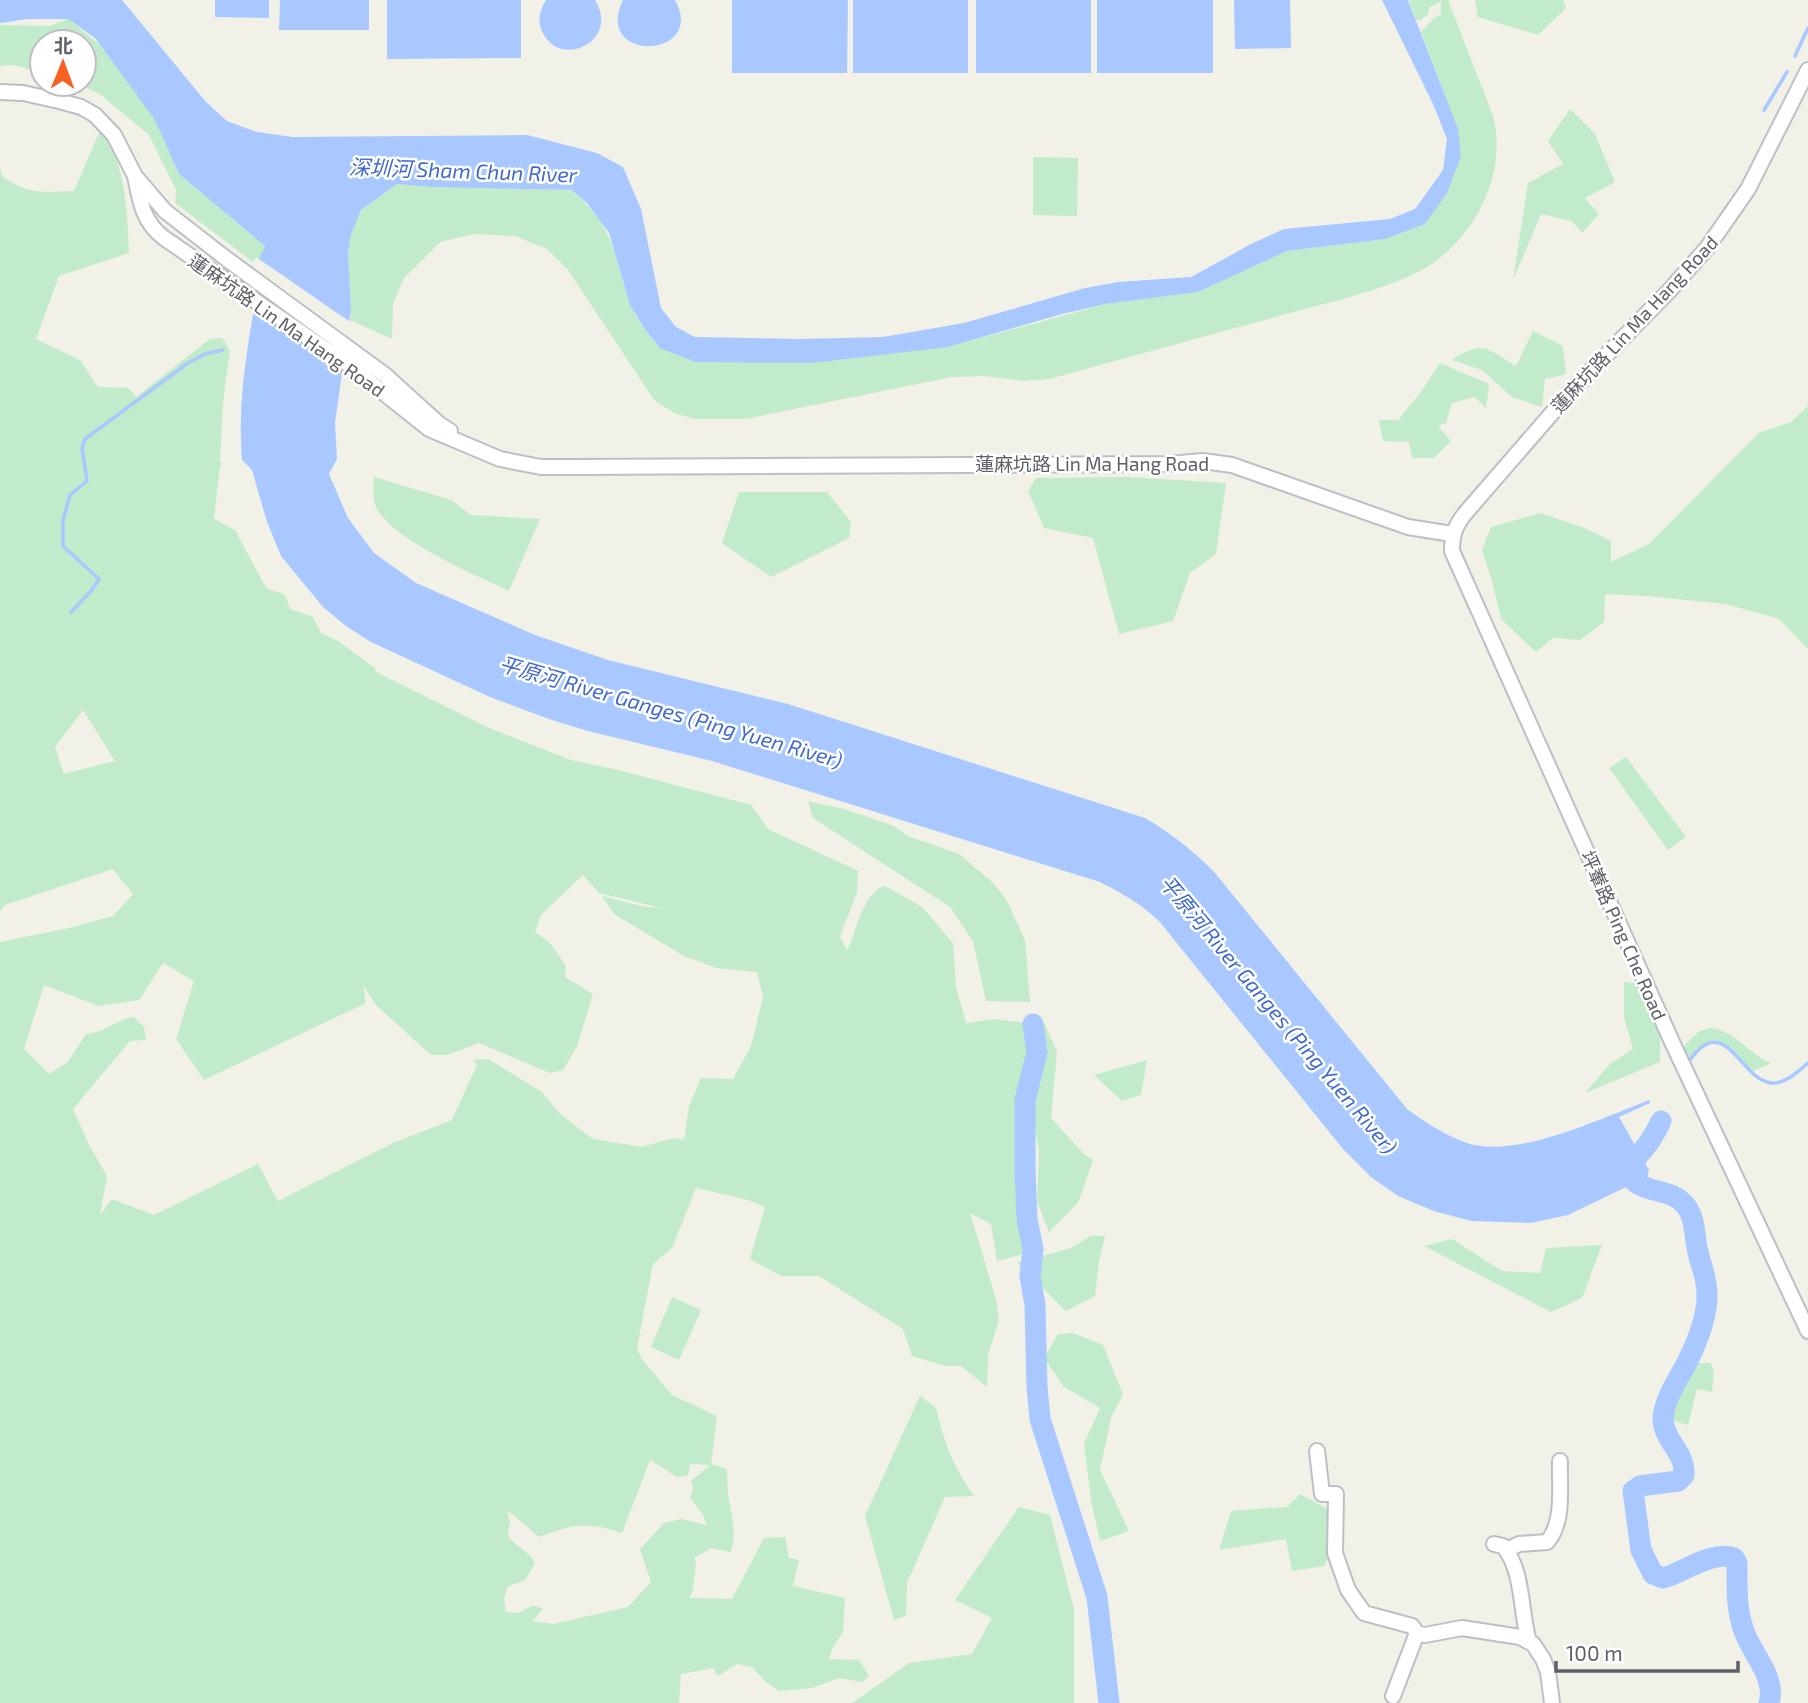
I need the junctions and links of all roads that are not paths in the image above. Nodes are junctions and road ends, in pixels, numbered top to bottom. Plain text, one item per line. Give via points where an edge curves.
1 (1808, 71) edge
2 (0, 92) edge
3 (135, 176) junction
4 (354, 361) junction
5 (1452, 534) junction
6 (1808, 1331) edge
7 (1317, 1451) dead end
8 (1560, 1461) dead end
9 (1417, 1633) junction
10 (1529, 1642) junction
11 (1393, 1696) dead end
12 (1552, 1703) edge

1 - 5 street, 蓮麻坑路 Lin Ma Hang Road via 1748,189 1707,248 1572,390
2 - 3 street, 蓮麻坑路 Lin Ma Hang Road via 40,96 88,110 110,130
3 - 4 street, 蓮麻坑路 Lin Ma Hang Road via 165,211
3 - 4 street, 蓮麻坑路 Lin Ma Hang Road via 142,211 154,230
4 - 5 street, 蓮麻坑路 Lin Ma Hang Road via 385,375 470,447 541,467 1216,461 1408,527
5 - 6 street, 坪輋路 Ping Che Road via 1457,564
7 - 9 street via 1322,1494 1336,1494 1335,1553 1348,1590 1363,1614 1412,1626
8 - 10 street via 1554,1535 1547,1542 1500,1547 1511,1555
9 - 10 street via 1430,1636 1462,1628
9 - 11 street
10 - 12 street via 1548,1672

